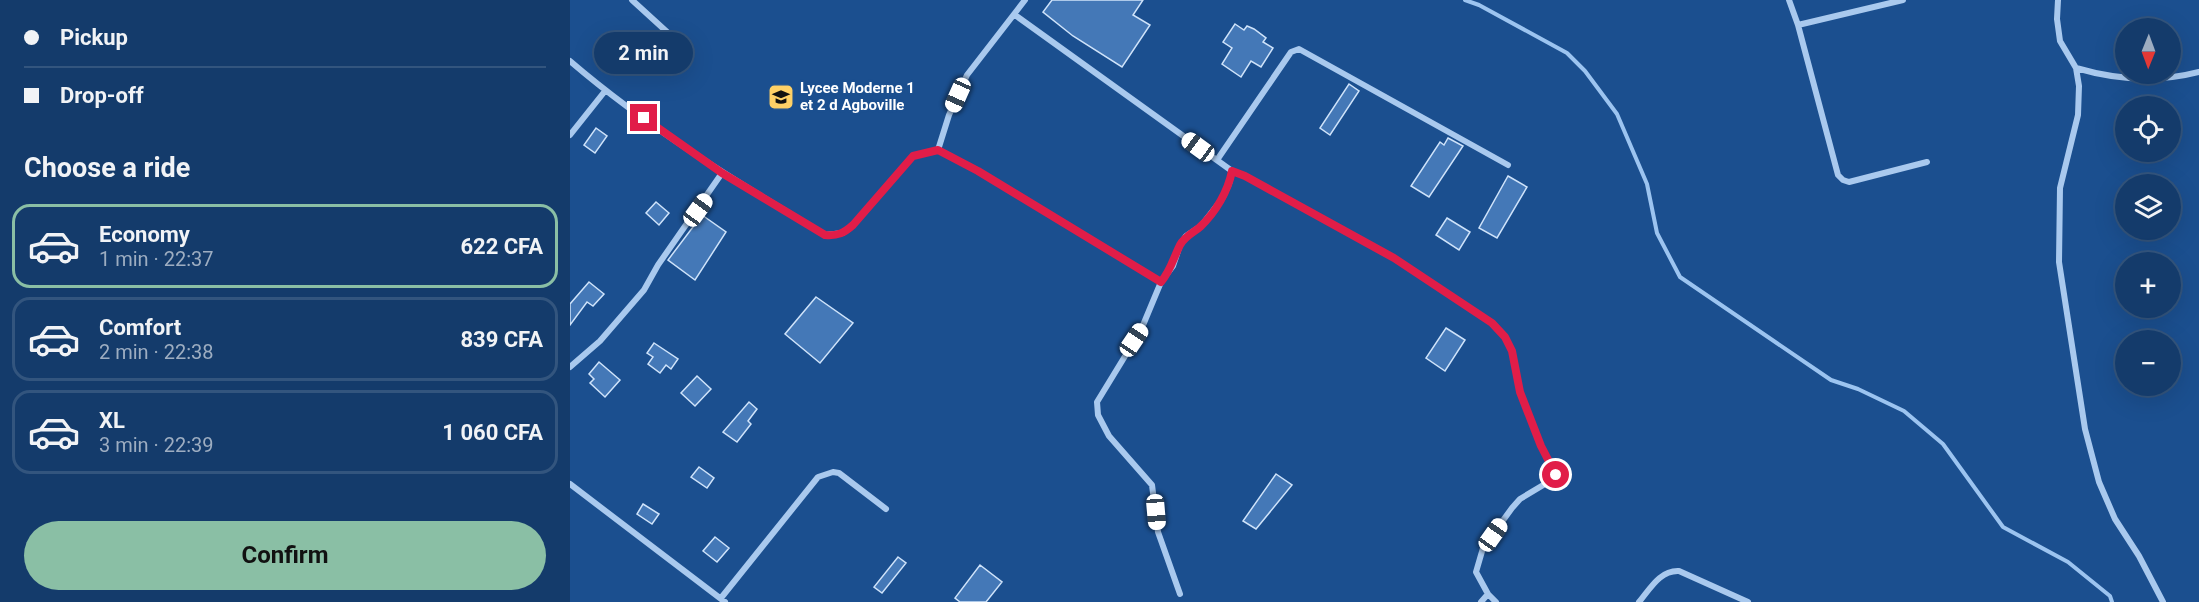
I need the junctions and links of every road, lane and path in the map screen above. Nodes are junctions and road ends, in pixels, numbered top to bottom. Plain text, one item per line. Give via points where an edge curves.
1 (632, 0) edge
2 (1025, 0) edge
3 (1789, 0) edge
4 (1904, 0) edge
5 (2058, 0) edge
6 (1015, 15) junction
7 (1798, 25) junction
8 (688, 52) dead end
9 (570, 61) edge
10 (2076, 68) junction
11 (2199, 72) edge
12 (604, 91) junction
13 (570, 135) edge
14 (938, 150) junction
15 (1217, 160) junction
16 (1927, 162) dead end
17 (1508, 165) dead end
18 (1232, 171) junction
19 (722, 173) junction
20 (1161, 282) junction
21 (570, 368) edge
22 (570, 484) edge
23 (886, 509) dead end
24 (1180, 594) dead end
25 (1488, 594) junction
26 (723, 600) edge
27 (1481, 602) edge
28 (1496, 602) edge
29 (1639, 602) edge
30 (1748, 602) edge
31 (2163, 602) edge

1 - 8 street
2 - 6 street
3 - 7 street
4 - 7 street
5 - 10 street via 2060,41
6 - 14 street via 967,75
6 - 15 street
7 - 16 street via 1838,175 1849,182
9 - 12 street
10 - 11 street via 2105,77 2146,80
10 - 31 street via 2079,103 2060,188 2060,262 2083,418 2099,482 2115,519
12 - 13 street
12 - 19 street
14 - 19 street via 913,156 853,225 832,236
14 - 20 street
15 - 17 street via 1291,52 1299,49
15 - 18 street
18 - 20 street via 1222,199 1201,226 1186,236
18 - 25 street via 1394,258 1492,323 1505,337 1512,351 1520,392 1556,475 1520,499 1483,548 1476,572
19 - 21 street via 644,290 600,341
20 - 24 street via 1141,330 1097,402 1098,415 1109,436 1152,484 1158,532
22 - 26 street
23 - 26 street via 839,473 818,477
25 - 27 street
25 - 28 street
29 - 30 street via 1662,575 1671,571

